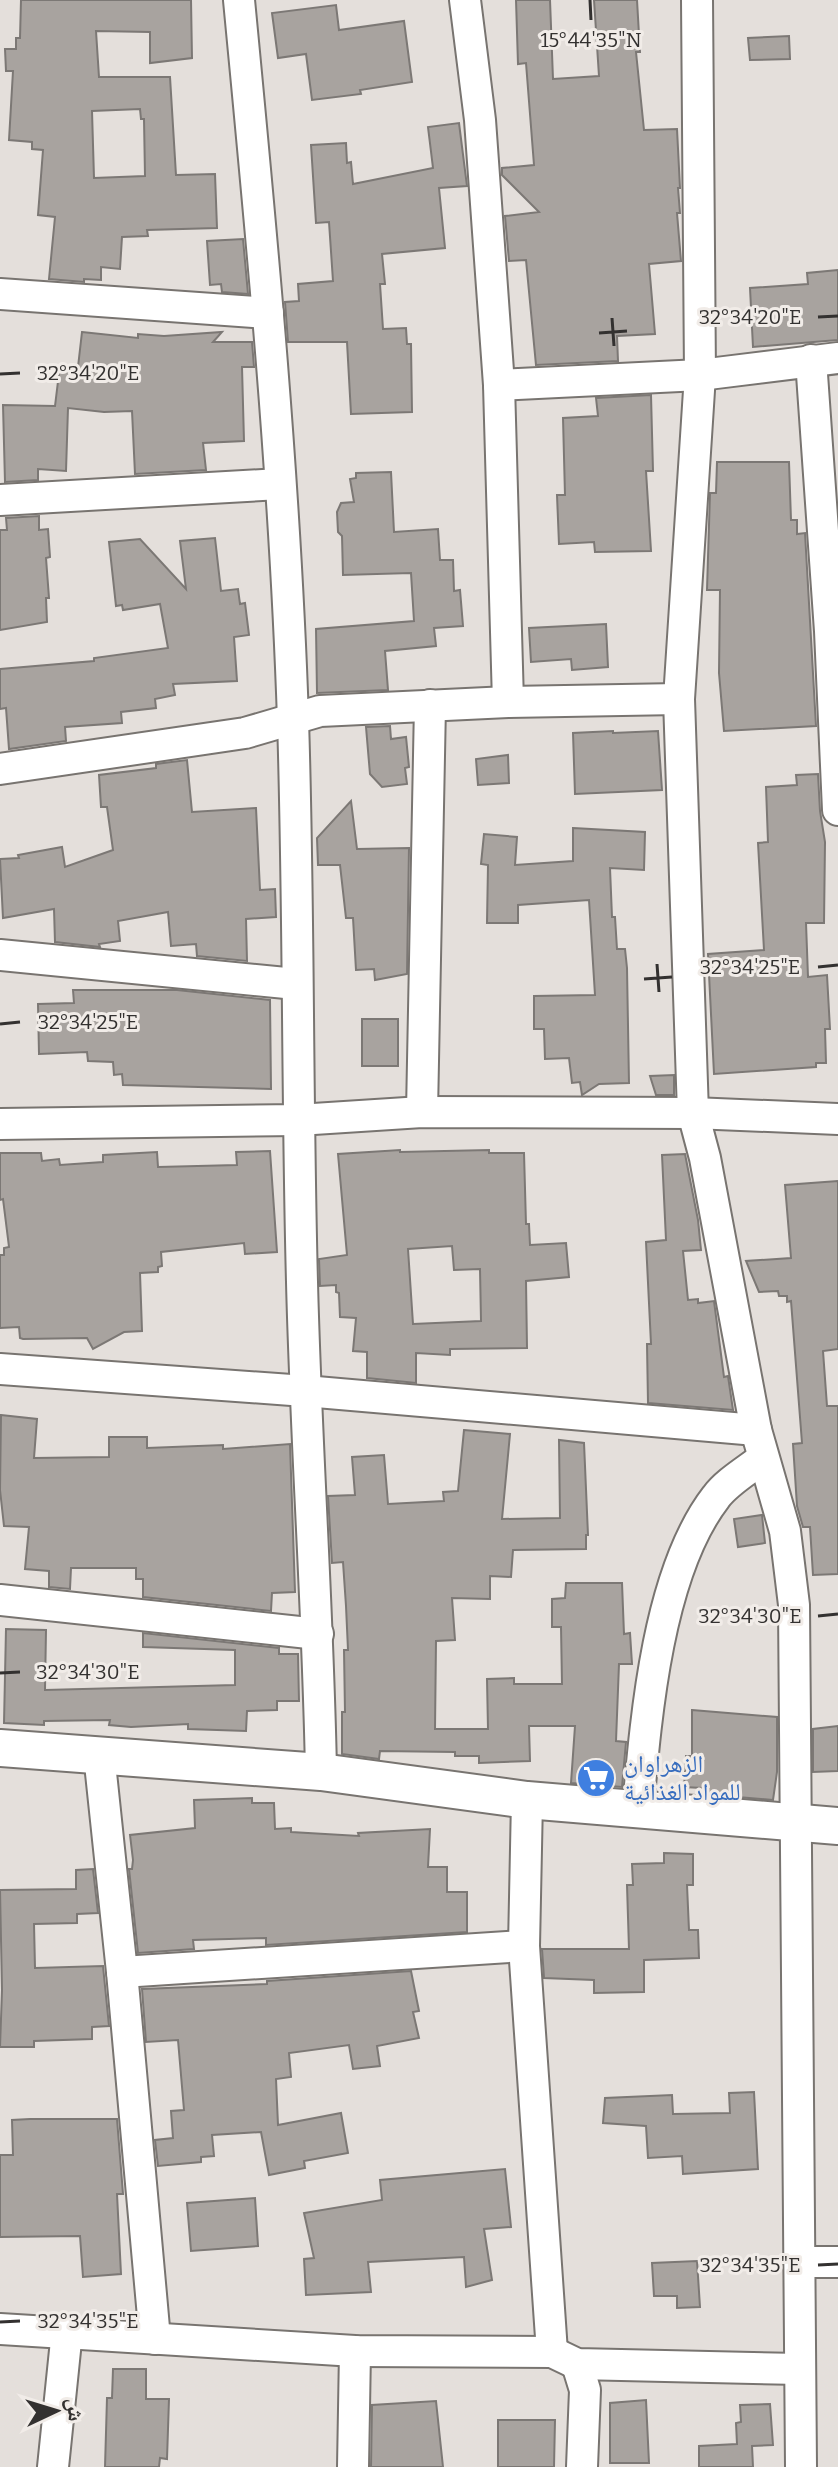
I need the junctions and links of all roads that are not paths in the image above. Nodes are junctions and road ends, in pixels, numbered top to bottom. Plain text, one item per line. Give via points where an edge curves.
1 (239, 0) edge
2 (465, 0) edge
3 (697, 0) edge
4 (0, 294) edge
5 (268, 313) junction
6 (824, 359) edge
7 (700, 375) junction
8 (499, 385) junction
9 (280, 484) junction
10 (0, 500) edge
11 (679, 699) junction
12 (508, 702) junction
13 (430, 705) junction
14 (293, 720) junction
15 (0, 769) edge
16 (838, 810) edge
17 (0, 955) edge
18 (296, 984) junction
19 (422, 1112) junction
20 (693, 1113) junction
21 (838, 1119) edge
22 (298, 1120) junction
23 (0, 1124) edge
24 (0, 1369) edge
25 (305, 1391) junction
26 (760, 1444) junction
27 (0, 1600) edge
28 (318, 1634) junction
29 (0, 1748) edge
30 (99, 1754) junction
31 (321, 1772) junction
32 (527, 1800) junction
33 (638, 1808) junction
34 (797, 1822) junction
35 (838, 1826) edge
36 (524, 1946) junction
37 (122, 1972) junction
38 (801, 2262) junction
39 (838, 2262) edge
40 (0, 2329) edge
41 (67, 2331) junction
42 (155, 2339) junction
43 (355, 2351) junction
44 (564, 2358) junction
45 (800, 2369) junction
46 (53, 2467) edge
47 (353, 2467) edge
48 (582, 2467) edge
49 (801, 2467) edge

1 - 5 street
2 - 8 street via 480,120
3 - 7 street
4 - 5 street
5 - 9 street
6 - 7 street
6 - 16 street
7 - 8 street
7 - 11 street
8 - 12 street
9 - 10 street
9 - 14 street
11 - 12 street
11 - 20 street
12 - 13 street
13 - 14 street via 320,711
13 - 19 street
14 - 15 street via 245,733
14 - 18 street
17 - 18 street
18 - 22 street
19 - 20 street
19 - 22 street
20 - 21 street
20 - 26 street
22 - 23 street
22 - 25 street
24 - 25 street
25 - 26 street
25 - 28 street
26 - 33 street via 697,1524 681,1566 646,1712
26 - 34 street via 785,1531 794,1605
27 - 28 street
28 - 31 street
29 - 30 street
30 - 31 street
30 - 37 street
31 - 32 street
32 - 33 street
32 - 36 street
33 - 34 street
34 - 35 street
34 - 38 street
36 - 37 street
36 - 44 street
37 - 42 street
38 - 39 street
38 - 45 street
40 - 41 street
41 - 42 street
41 - 46 street
42 - 43 street
43 - 44 street
43 - 47 street
44 - 45 street
44 - 48 street via 585,2390
45 - 49 street

